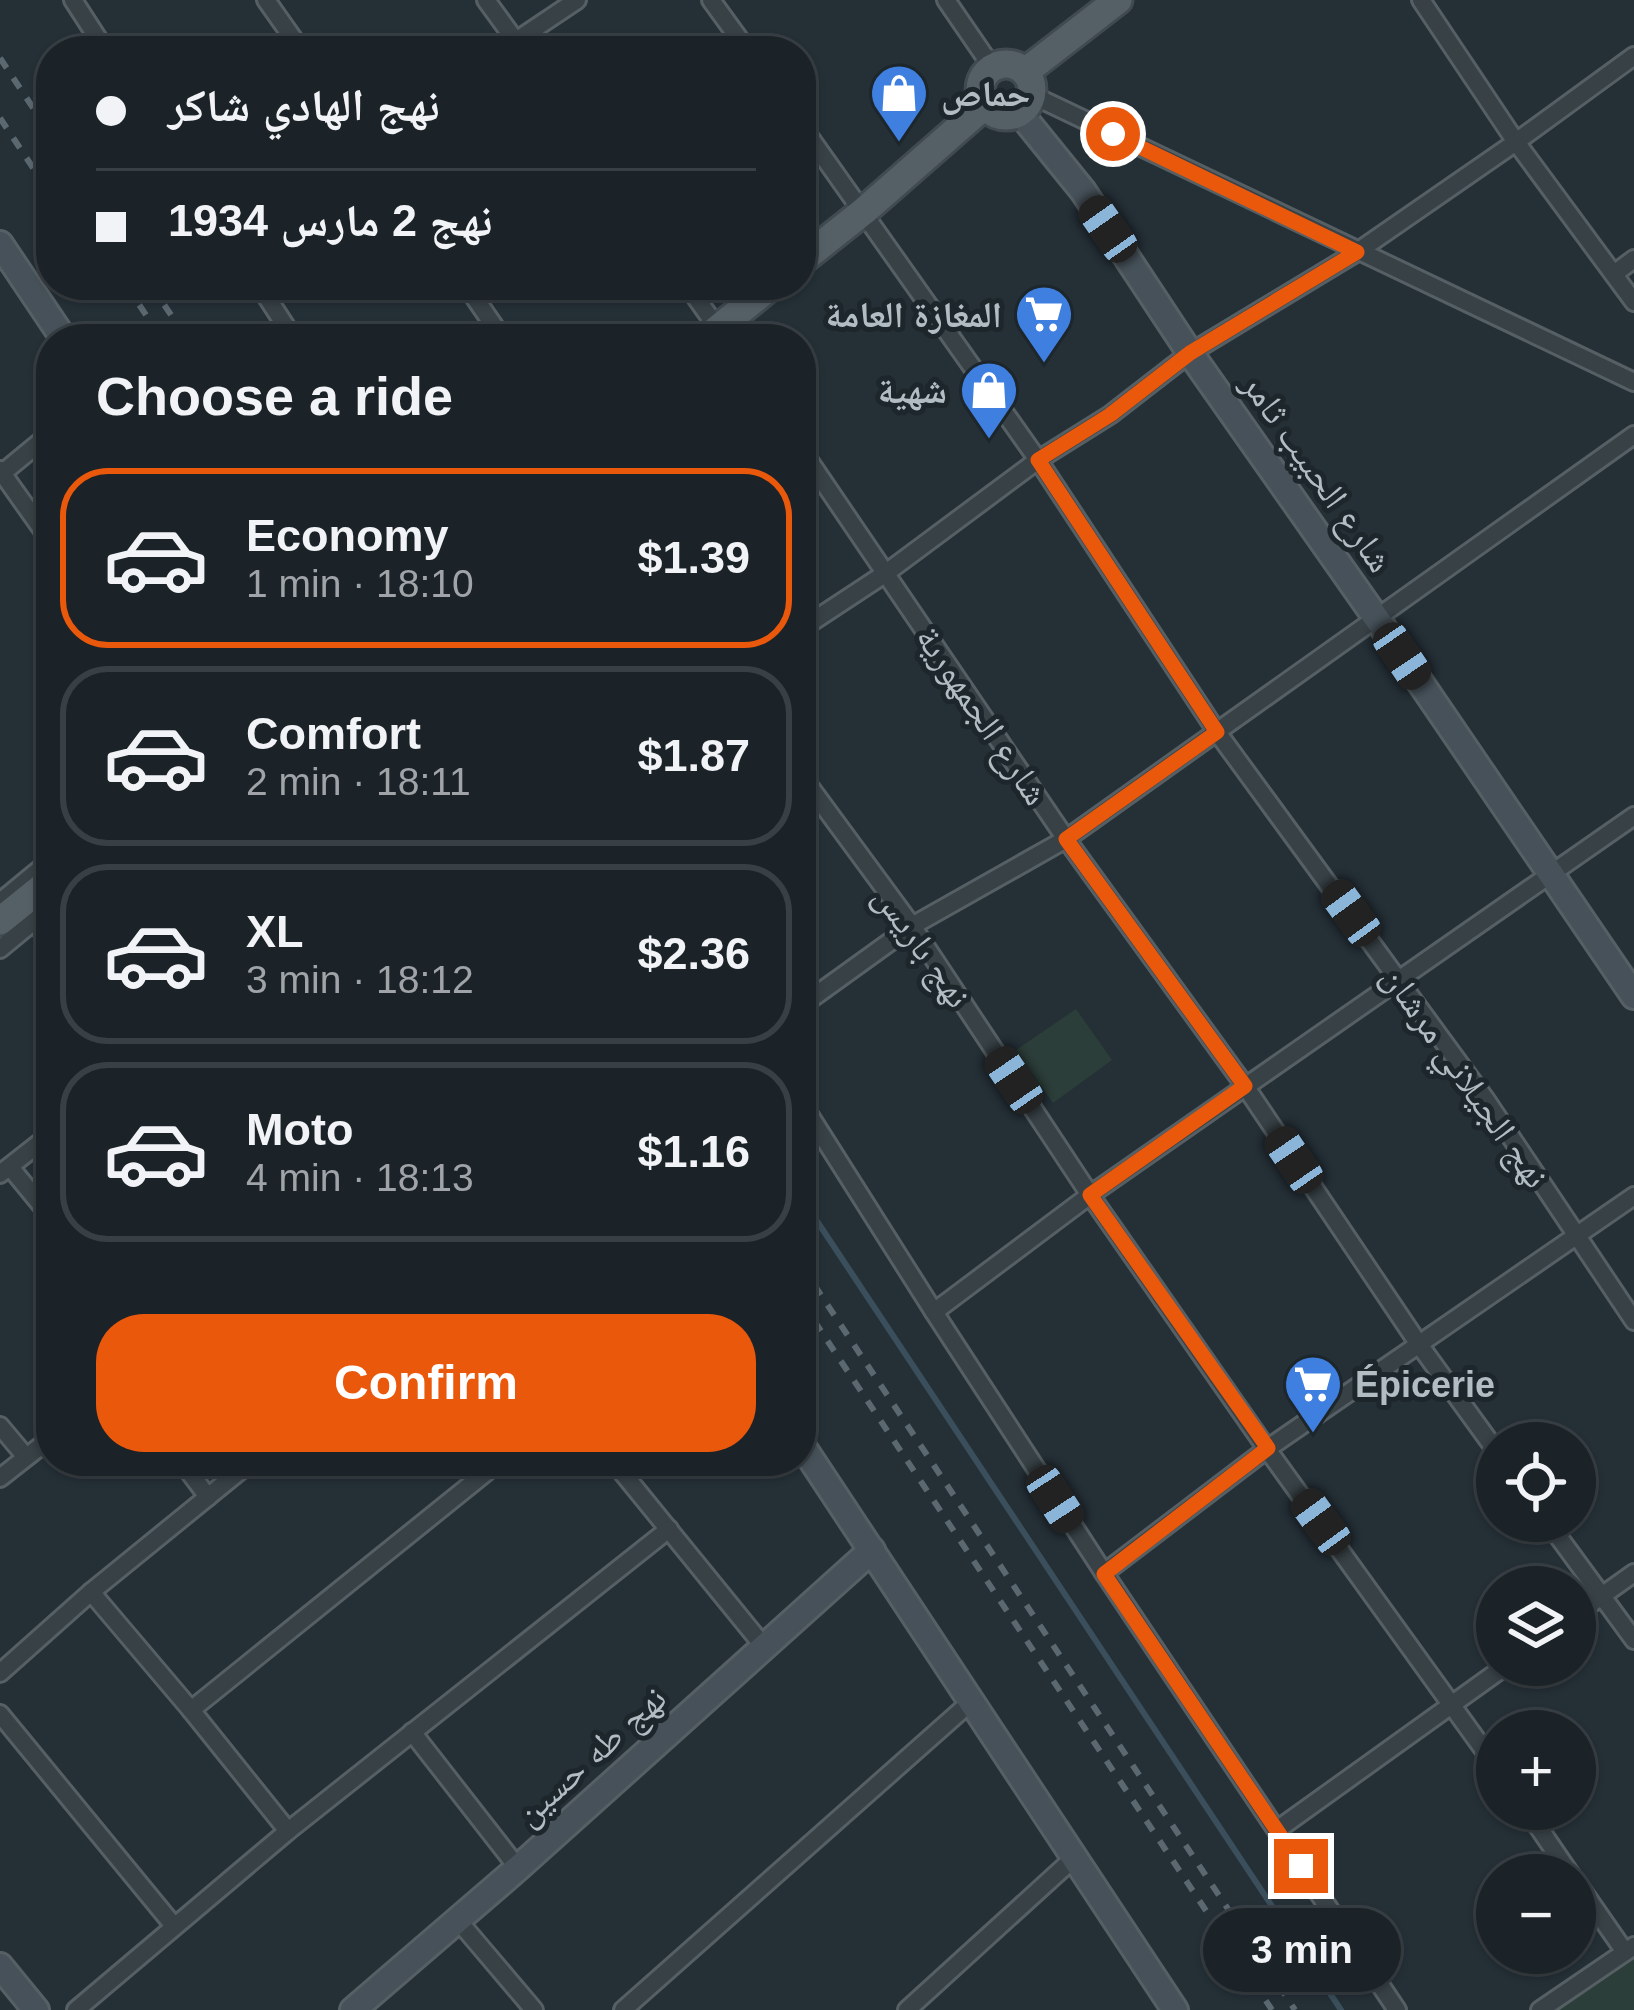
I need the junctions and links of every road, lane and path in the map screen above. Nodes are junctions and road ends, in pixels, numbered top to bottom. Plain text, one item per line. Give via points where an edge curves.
1 (73, 0) edge
2 (266, 0) edge
3 (486, 0) edge
4 (577, 0) edge
5 (711, 0) edge
6 (946, 0) edge
7 (1118, 0) edge
8 (1421, 0) edge
9 (96, 36) edge
10 (291, 36) edge
11 (506, 36) edge
12 (529, 36) edge
13 (737, 36) edge
14 (1634, 56) edge
15 (992, 67) junction
16 (1025, 93) junction
17 (985, 106) junction
18 (1516, 142) junction
19 (816, 145) edge
20 (864, 211) junction
21 (0, 244) edge
22 (816, 249) edge
23 (1357, 252) junction
24 (1634, 259) edge
25 (1614, 274) junction
26 (36, 297) edge
27 (756, 300) edge
28 (1634, 302) edge
29 (729, 324) edge
30 (1190, 353) junction
31 (1634, 382) edge
32 (1634, 435) edge
33 (36, 445) edge
34 (1038, 460) junction
35 (816, 471) edge
36 (1, 472) edge
37 (36, 521) edge
38 (886, 573) junction
39 (816, 619) edge
40 (1377, 619) junction
41 (1217, 732) junction
42 (816, 795) edge
43 (1634, 816) edge
44 (1066, 839) junction
45 (36, 872) edge
46 (1551, 874) junction
47 (36, 892) edge
48 (0, 902) edge
49 (0, 921) edge
50 (34, 921) joint
51 (36, 924) edge
52 (912, 926) junction
53 (0, 949) edge
54 (1400, 979) junction
55 (816, 995) edge
56 (1634, 996) edge
57 (1245, 1086) junction
58 (816, 1126) edge
59 (36, 1146) edge
60 (5, 1170) edge
61 (1090, 1195) junction
62 (1634, 1196) edge
63 (36, 1201) edge
64 (1576, 1236) junction
65 (934, 1312) junction
66 (1634, 1321) edge
67 (1418, 1343) junction
68 (1476, 1423) edge
69 (0, 1426) edge
70 (1268, 1448) junction
71 (36, 1449) edge
72 (26, 1457) junction
73 (816, 1466) edge
74 (192, 1476) edge
75 (234, 1476) edge
76 (481, 1476) edge
77 (625, 1476) edge
78 (0, 1478) edge
79 (208, 1497) junction
80 (669, 1529) junction
81 (1562, 1542) edge
82 (872, 1550) junction
83 (1634, 1573) edge
84 (1104, 1574) junction
85 (91, 1592) junction
86 (1601, 1595) junction
87 (1596, 1599) edge
88 (1634, 1640) edge
89 (765, 1648) junction
90 (0, 1673) edge
91 (1478, 1686) edge
92 (973, 1700) junction
93 (1453, 1704) junction
94 (191, 1710) junction
95 (0, 1714) edge
96 (412, 1732) junction
97 (1476, 1737) edge
98 (1277, 1830) junction
99 (288, 1831) junction
100 (1074, 1858) junction
101 (518, 1868) junction
102 (1596, 1907) edge
103 (457, 1918) junction
104 (174, 1926) junction
105 (1629, 1949) edge
106 (0, 1966) edge
107 (36, 2010) edge
108 (76, 2010) edge
109 (353, 2010) edge
110 (534, 2010) edge
111 (622, 2010) edge
112 (908, 2010) edge
113 (1175, 2010) edge
114 (1397, 2010) edge
115 (1540, 2010) edge

1 - 9 street
2 - 10 street
3 - 11 street
4 - 12 street
5 - 13 street
6 - 15 street
7 - 16 main road
8 - 18 street
14 - 18 street
15 - 16 main road via 1009,64
15 - 17 main road via 980,86
16 - 17 main road via 1002,116
16 - 23 street
16 - 30 street, شارع الحبيب ثامر
17 - 20 main road
18 - 23 street
18 - 25 street
19 - 20 street, نهج الجيلاني مرشان
20 - 22 main road
20 - 34 street, نهج الجيلاني مرشان
21 - 26 street
23 - 30 street
23 - 31 street
24 - 25 street
25 - 28 street
27 - 29 main road
30 - 34 street
30 - 40 street, شارع الحبيب ثامر
32 - 40 street
33 - 36 street
34 - 38 street
34 - 41 street, نهج الجيلاني مرشان
35 - 38 street, شارع الجمهورية
36 - 37 street
38 - 39 street
38 - 44 street, شارع الجمهورية
40 - 41 street
40 - 46 street, شارع الحبيب ثامر
41 - 44 street
41 - 54 street, نهج الجيلاني مرشان
42 - 52 street, نهج باريس
43 - 46 street
44 - 52 street
44 - 57 street, شارع الجمهورية
45 - 48 street
46 - 54 street
46 - 56 street, شارع الحبيب ثامر
47 - 49 main road
50 - 51 street
50 - 53 street
52 - 55 street
52 - 61 street, نهج باريس
54 - 57 street
54 - 64 street, نهج الجيلاني مرشان
57 - 61 street
57 - 67 street, شارع الجمهورية
58 - 65 street
59 - 60 street
60 - 63 street
61 - 65 street
61 - 70 street, نهج باريس
62 - 64 street
64 - 66 street, نهج الجيلاني مرشان
64 - 67 street
65 - 84 street
67 - 68 street, شارع الجمهورية
67 - 70 street
69 - 72 street
70 - 84 street
70 - 93 street, نهج باريس
71 - 72 street
72 - 78 street
73 - 82 street
74 - 79 street
75 - 79 street
76 - 94 street
77 - 80 street
79 - 85 street
80 - 89 street
80 - 96 street
81 - 86 street
82 - 89 street, نهج طه حسين
82 - 92 street
83 - 86 street
84 - 98 street
85 - 90 street
85 - 94 street
86 - 87 street
86 - 88 street
89 - 101 street, نهج طه حسين
91 - 93 street
92 - 100 street
92 - 111 street
93 - 97 street, نهج باريس
93 - 98 street
94 - 99 street
95 - 104 street
96 - 99 street
96 - 101 street
98 - 114 street
99 - 104 street
100 - 112 street
100 - 113 street
101 - 103 street, نهج طه حسين
102 - 105 street
103 - 109 street, نهج طه حسين
103 - 110 street
104 - 108 street
105 - 115 street
106 - 107 street

